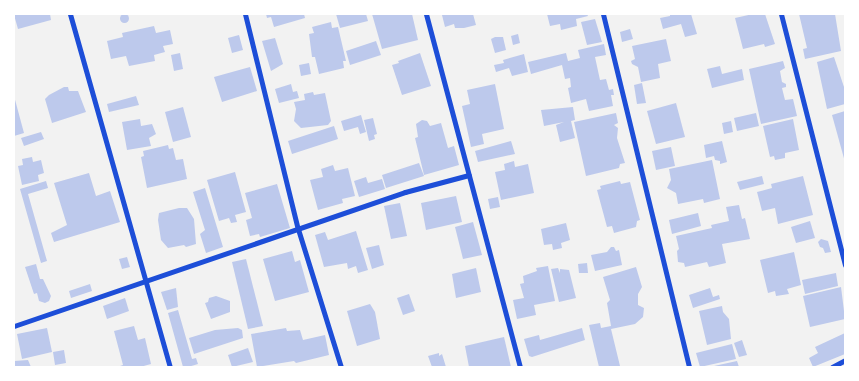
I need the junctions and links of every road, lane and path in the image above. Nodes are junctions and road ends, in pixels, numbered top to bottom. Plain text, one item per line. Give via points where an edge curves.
1 (70, 14) edge
2 (245, 14) edge
3 (426, 14) edge
4 (604, 14) edge
5 (781, 14) edge
6 (468, 175) junction
7 (298, 229) junction
8 (845, 264) edge
9 (145, 280) junction
10 (14, 326) edge
11 (845, 360) edge
12 (170, 367) edge
13 (341, 367) edge
14 (520, 367) edge
15 (689, 367) edge
16 (832, 367) edge

1 - 9 street
2 - 7 street
3 - 6 street
4 - 15 street
5 - 8 street
6 - 7 street via 405,192
6 - 14 street
7 - 9 street
7 - 13 street
9 - 10 street
9 - 12 street
11 - 16 street

